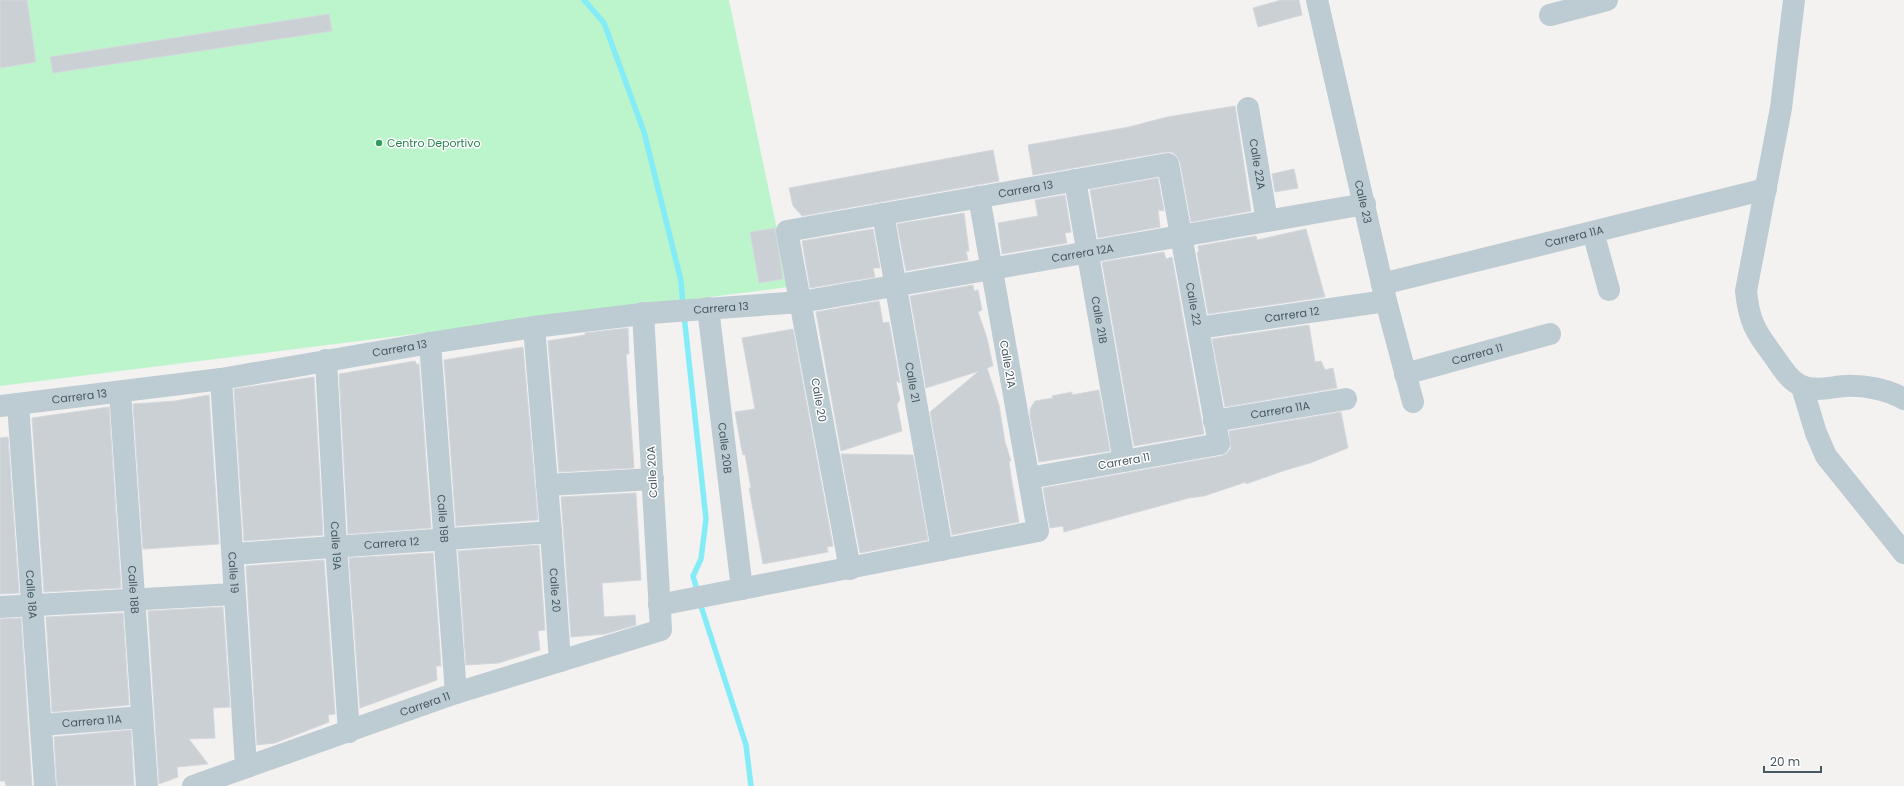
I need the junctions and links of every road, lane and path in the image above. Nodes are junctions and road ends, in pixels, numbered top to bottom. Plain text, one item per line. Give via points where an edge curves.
1 (1317, 0) edge
2 (1794, 0) edge
3 (1595, 1) edge
4 (1550, 15) dead end
5 (1248, 108) dead end
6 (1168, 164) joint
7 (1075, 180) junction
8 (1766, 189) junction
9 (979, 197) junction
10 (1365, 204) junction
11 (883, 214) junction
12 (1267, 221) junction
13 (787, 231) joint
14 (1593, 232) junction
15 (1181, 236) junction
16 (1088, 252) junction
17 (991, 269) junction
18 (895, 286) junction
19 (1609, 290) dead end
20 (1384, 293) junction
21 (801, 302) junction
22 (705, 308) junction
23 (647, 313) junction
24 (534, 327) junction
25 (1198, 328) junction
26 (1550, 334) dead end
27 (430, 343) junction
28 (326, 360) junction
29 (1405, 374) junction
30 (221, 379) junction
31 (1802, 387) junction
32 (120, 392) junction
33 (1346, 399) dead end
34 (1904, 399) edge
35 (1413, 402) dead end
36 (9, 405) edge
37 (1214, 420) junction
38 (1218, 444) joint
39 (1124, 461) junction
40 (1029, 478) junction
41 (653, 479) junction
42 (547, 485) junction
43 (551, 532) junction
44 (444, 540) junction
45 (336, 547) junction
46 (942, 550) junction
47 (1904, 553) edge
48 (233, 554) junction
49 (850, 568) junction
50 (742, 589) junction
51 (234, 594) junction
52 (134, 599) junction
53 (659, 604) junction
54 (33, 605) junction
55 (0, 607) edge
56 (661, 630) joint
57 (560, 661) junction
58 (456, 693) junction
59 (142, 717) junction
60 (41, 725) junction
61 (349, 732) junction
62 (246, 766) junction
63 (45, 786) edge
64 (147, 786) edge
65 (193, 786) edge

1 - 10 street, Calle 23
2 - 8 street via 1781,108
3 - 4 street
5 - 12 street, Calle 22A
6 - 7 street, Carrera 13
6 - 15 street, Calle 22
7 - 9 street, Carrera 13
7 - 16 street, Calle 21B
8 - 14 street, Carrera 11A
8 - 31 street via 1746,291 1749,314 1758,334 1792,380
9 - 11 street, Carrera 13
9 - 17 street, Calle 21A
10 - 12 street, Carrera 12A
10 - 20 street, Calle 23
11 - 13 street, Carrera 13
11 - 18 street, Calle 21
12 - 15 street, Carrera 12A
13 - 21 street, Calle 20
14 - 19 street
14 - 20 street, Carrera 11A
15 - 16 street, Carrera 12A
15 - 25 street, Calle 22
16 - 17 street, Carrera 12A
16 - 39 street, Calle 21B
17 - 18 street, Carrera 12A
17 - 40 street, Calle 21A
18 - 21 street, Carrera 12A
18 - 46 street, Calle 21
20 - 25 street, Carrera 12
20 - 29 street, Calle 23
21 - 22 street, Carrera 13
21 - 49 street, Calle 20
22 - 23 street, Carrera 13
22 - 50 street, Calle 20B
23 - 24 street, Carrera 13
23 - 41 street, Calle 20A
24 - 27 street, Carrera 13
24 - 42 street, Calle 20
25 - 37 street, Calle 22
26 - 29 street, Carrera 11
27 - 28 street, Carrera 13
27 - 44 street, Calle 19B
28 - 30 street, Carrera 13
28 - 45 street, Calle 19A
29 - 35 street, Calle 23
30 - 32 street, Carrera 13
30 - 48 street, Calle 19
31 - 34 street via 1868,388 1889,392
31 - 47 street via 1826,456
32 - 36 street, Carrera 13
32 - 52 street, Calle 18B
33 - 37 street, Carrera 11A
36 - 54 street, Calle 18A
37 - 38 street, Calle 22
38 - 39 street, Carrera 11
39 - 40 street, Carrera 11
40 - 46 street, Calle 21A via 1038,531
41 - 42 street
41 - 53 street, Calle 20A
42 - 43 street, Calle 20
43 - 44 street, Carrera 12
43 - 57 street, Calle 20
44 - 45 street, Carrera 12
44 - 58 street, Calle 19B
45 - 48 street, Carrera 12
45 - 61 street, Calle 19A
46 - 49 street
48 - 51 street, Calle 19
49 - 50 street
50 - 53 street
51 - 52 street
51 - 62 street, Calle 19
52 - 54 street
52 - 59 street, Calle 18B
53 - 56 street, Calle 20A
54 - 55 street
54 - 60 street, Calle 18A
56 - 57 street, Carrera 11
57 - 58 street, Carrera 11
58 - 61 street, Carrera 11
59 - 60 street, Carrera 11A
59 - 64 street, Calle 18B
60 - 63 street, Calle 18A
61 - 62 street, Carrera 11
62 - 65 street, Carrera 11

